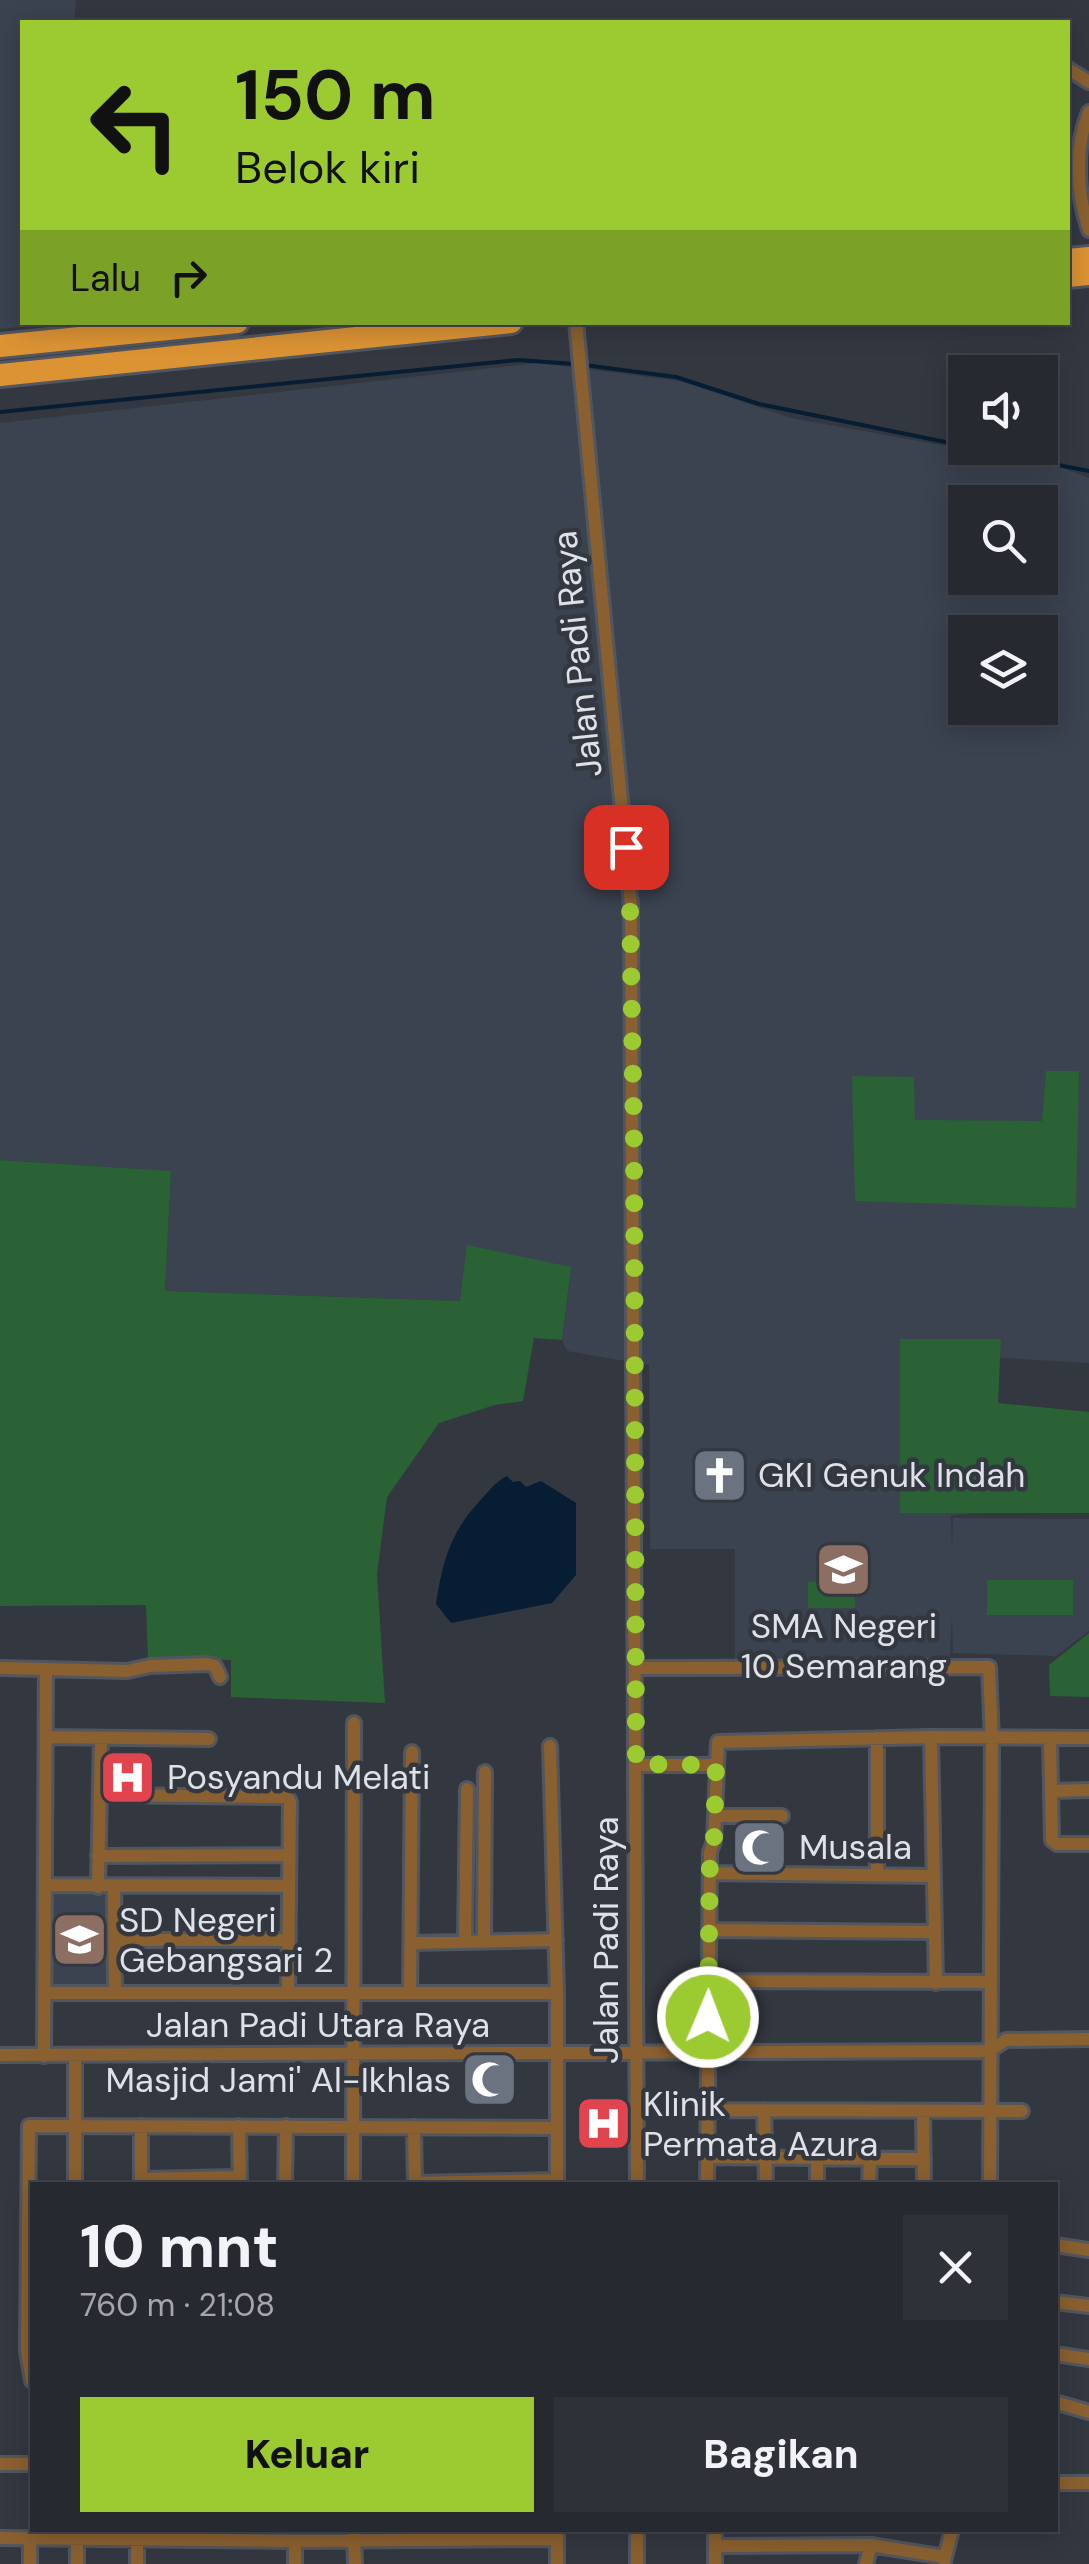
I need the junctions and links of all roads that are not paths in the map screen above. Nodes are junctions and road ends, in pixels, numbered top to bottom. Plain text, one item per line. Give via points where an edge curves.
1 (1089, 112) edge
2 (1089, 230) edge
3 (207, 325) edge
4 (378, 325) edge
5 (480, 325) edge
6 (494, 325) edge
7 (576, 325) edge
8 (0, 346) edge
9 (0, 362) edge
10 (0, 375) edge
11 (0, 387) edge
12 (0, 1668) edge
13 (636, 1668) junction
14 (46, 1669) junction
15 (220, 1677) dead end
16 (354, 1723) dead end
17 (46, 1736) junction
18 (931, 1736) junction
19 (101, 1738) junction
20 (877, 1738) junction
21 (1050, 1738) junction
22 (1089, 1738) edge
23 (209, 1739) dead end
24 (992, 1740) junction
25 (550, 1746) dead end
26 (412, 1752) dead end
27 (636, 1764) junction
28 (716, 1765) junction
29 (485, 1772) dead end
30 (467, 1789) dead end
31 (1089, 1790) edge
32 (1051, 1791) junction
33 (100, 1795) junction
34 (714, 1816) junction
35 (782, 1816) dead end
36 (1089, 1844) edge
37 (289, 1855) junction
38 (98, 1856) junction
39 (466, 1864) junction
40 (484, 1864) junction
41 (710, 1873) junction
42 (877, 1875) junction
43 (933, 1876) junction
44 (45, 1886) junction
45 (289, 1886) junction
46 (114, 1887) junction
47 (98, 1888) junction
48 (709, 1930) junction
49 (932, 1932) junction
50 (114, 1940) junction
51 (289, 1940) junction
52 (556, 1940) junction
53 (484, 1941) junction
54 (411, 1942) junction
55 (464, 1942) junction
56 (709, 1981) junction
57 (992, 1982) junction
58 (936, 1983) junction
59 (352, 1992) junction
60 (44, 1993) junction
61 (114, 1993) junction
62 (288, 1993) junction
63 (410, 1993) junction
64 (557, 1993) junction
65 (1089, 2039) edge
66 (990, 2051) junction
67 (707, 2053) junction
68 (555, 2054) junction
69 (637, 2054) junction
70 (0, 2055) edge
71 (352, 2055) junction
72 (44, 2056) junction
73 (75, 2056) junction
74 (707, 2110) junction
75 (764, 2110) junction
76 (923, 2111) junction
77 (989, 2111) junction
78 (1022, 2111) dead end
79 (75, 2126) junction
80 (141, 2126) junction
81 (239, 2126) junction
82 (286, 2126) junction
83 (354, 2126) junction
84 (414, 2127) junction
85 (556, 2128) junction
86 (707, 2157) junction
87 (870, 2158) junction
88 (924, 2159) junction
89 (765, 2160) junction
90 (817, 2160) junction
91 (240, 2181) edge
92 (75, 2182) edge
93 (141, 2182) edge
94 (190, 2182) edge
95 (286, 2182) edge
96 (353, 2182) edge
97 (414, 2182) edge
98 (504, 2182) edge
99 (557, 2182) edge
100 (637, 2182) edge
101 (707, 2182) edge
102 (766, 2182) edge
103 (817, 2182) edge
104 (870, 2182) edge
105 (924, 2182) edge
106 (990, 2182) edge
107 (1058, 2246) edge
108 (1089, 2250) edge
109 (1058, 2302) edge
110 (1089, 2306) edge
111 (1058, 2354) edge
112 (1089, 2359) edge
113 (30, 2371) edge
114 (1058, 2403) edge
115 (1089, 2412) edge
116 (0, 2464) edge
117 (30, 2464) edge
118 (1058, 2482) edge
119 (1089, 2483) edge
120 (637, 2532) edge
121 (714, 2532) edge
122 (951, 2532) edge
123 (77, 2534) edge
124 (557, 2534) edge
125 (355, 2535) edge
126 (0, 2538) edge
127 (137, 2538) junction
128 (30, 2539) junction
129 (295, 2541) junction
130 (871, 2544) junction
131 (715, 2546) junction
132 (944, 2560) edge
133 (30, 2564) edge
134 (77, 2564) edge
135 (136, 2564) edge
136 (295, 2564) edge
137 (354, 2564) edge
138 (557, 2564) edge
139 (637, 2564) edge
140 (715, 2564) edge
141 (866, 2564) edge

1 - 2 street via 1080,163
3 - 8 highway
4 - 9 highway
5 - 10 highway
6 - 11 highway via 412,349
7 - 13 street, Jalan Padi Raya via 630,885
12 - 14 street
13 - 24 street via 989,1667
13 - 27 street, Jalan Padi Raya
14 - 15 street via 207,1664
14 - 17 street
16 - 59 street
17 - 19 street
17 - 44 street
18 - 20 street
18 - 24 street
18 - 43 street
19 - 23 street
19 - 33 street
20 - 28 street via 722,1741
20 - 42 street
21 - 22 street
21 - 24 street
21 - 32 street
24 - 57 street
25 - 52 street
26 - 54 street
27 - 28 street
27 - 69 street, Jalan Padi Raya
28 - 34 street
29 - 40 street
30 - 39 street
31 - 32 street
32 - 36 street via 1052,1840
33 - 37 street via 282,1796 290,1802
33 - 38 street
34 - 35 street
34 - 41 street
37 - 38 street
37 - 45 street
38 - 47 street
39 - 40 street
39 - 55 street
40 - 53 street
41 - 42 street
41 - 48 street
42 - 43 street
43 - 49 street
44 - 47 street
44 - 60 street
45 - 46 street
45 - 51 street
46 - 47 street
46 - 50 street
48 - 49 street
48 - 56 street
49 - 58 street
50 - 51 street
50 - 61 street
51 - 62 street
52 - 53 street
52 - 64 street
53 - 55 street
54 - 55 street
54 - 63 street
56 - 58 street
56 - 67 street
57 - 58 street
57 - 66 street
59 - 62 street
59 - 63 street
59 - 71 street
60 - 61 street
60 - 72 street
61 - 62 street
63 - 64 street
64 - 68 street
65 - 66 street, Jalan Padi Utara Raya via 1006,2040
66 - 67 street, Jalan Padi Utara Raya
66 - 77 street
67 - 69 street, Jalan Padi Utara Raya
67 - 74 street
68 - 69 street, Jalan Padi Utara Raya
68 - 71 street, Jalan Padi Utara Raya
68 - 85 street
69 - 100 street, Jalan Padi Raya
70 - 72 street, Jalan Padi Utara Raya
71 - 73 street, Jalan Padi Utara Raya
71 - 83 street
72 - 73 street, Jalan Padi Utara Raya
73 - 79 street
74 - 75 street
74 - 86 street
75 - 76 street
75 - 89 street
76 - 77 street
76 - 88 street
77 - 78 street
77 - 106 street
79 - 80 street
79 - 92 street
79 - 113 street via 29,2126
80 - 81 street
80 - 93 street
81 - 82 street
81 - 91 street
82 - 83 street
82 - 95 street
83 - 84 street
83 - 96 street
84 - 85 street
84 - 97 street
85 - 99 street
86 - 89 street
86 - 101 street
87 - 88 street
87 - 90 street
87 - 104 street
88 - 105 street
89 - 90 street
89 - 102 street
90 - 103 street
91 - 94 street
93 - 94 street
98 - 99 street
107 - 108 street
109 - 110 street
111 - 112 street
114 - 115 street
116 - 117 street
118 - 119 street
120 - 139 street
121 - 131 street
122 - 132 street
123 - 127 street
123 - 128 street
123 - 134 street
124 - 125 street
124 - 138 street
125 - 129 street
125 - 137 street
126 - 128 street
127 - 129 street
127 - 135 street
128 - 133 street
129 - 136 street
130 - 131 street
130 - 132 street
130 - 141 street
131 - 140 street

